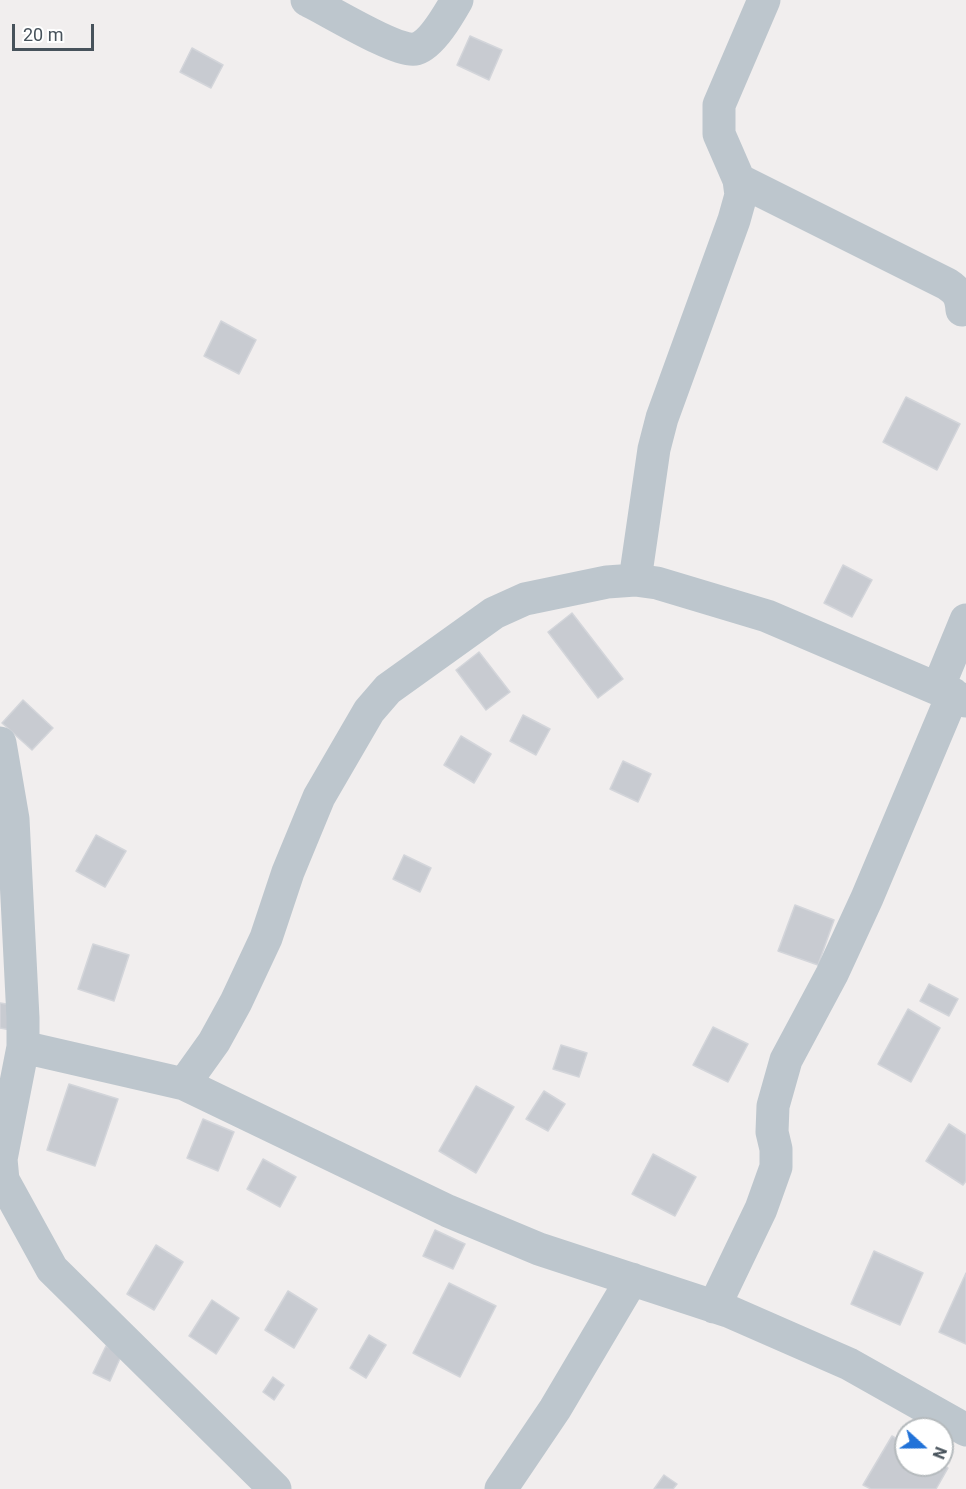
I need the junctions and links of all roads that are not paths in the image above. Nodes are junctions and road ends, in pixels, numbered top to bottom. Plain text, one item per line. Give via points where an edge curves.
1 (307, 0) edge
2 (457, 0) edge
3 (764, 0) edge
4 (739, 180) junction
5 (962, 310) dead end
6 (635, 580) junction
7 (966, 620) edge
8 (952, 694) edge
9 (0, 743) edge
10 (13, 1065) edge
11 (184, 1084) junction
12 (632, 1279) junction
13 (714, 1307) junction
14 (965, 1425) edge
15 (275, 1489) edge
16 (501, 1489) edge

1 - 2 street via 405,49 416,49 427,42
3 - 4 street via 719,105 718,134
4 - 5 street via 947,284 961,297
4 - 6 street via 741,195 734,220 662,418
6 - 8 street via 767,616
6 - 11 street via 535,597 504,608 388,689 369,711 319,797 266,938 241,992 214,1042
7 - 8 street
8 - 13 street via 867,898 786,1060 773,1106 776,1167 761,1209
9 - 10 street via 13,819
10 - 11 street
10 - 15 street via 1,1159 3,1180 52,1269
11 - 12 street via 448,1211 539,1248
12 - 13 street
12 - 16 street via 555,1409
13 - 14 street via 849,1364

